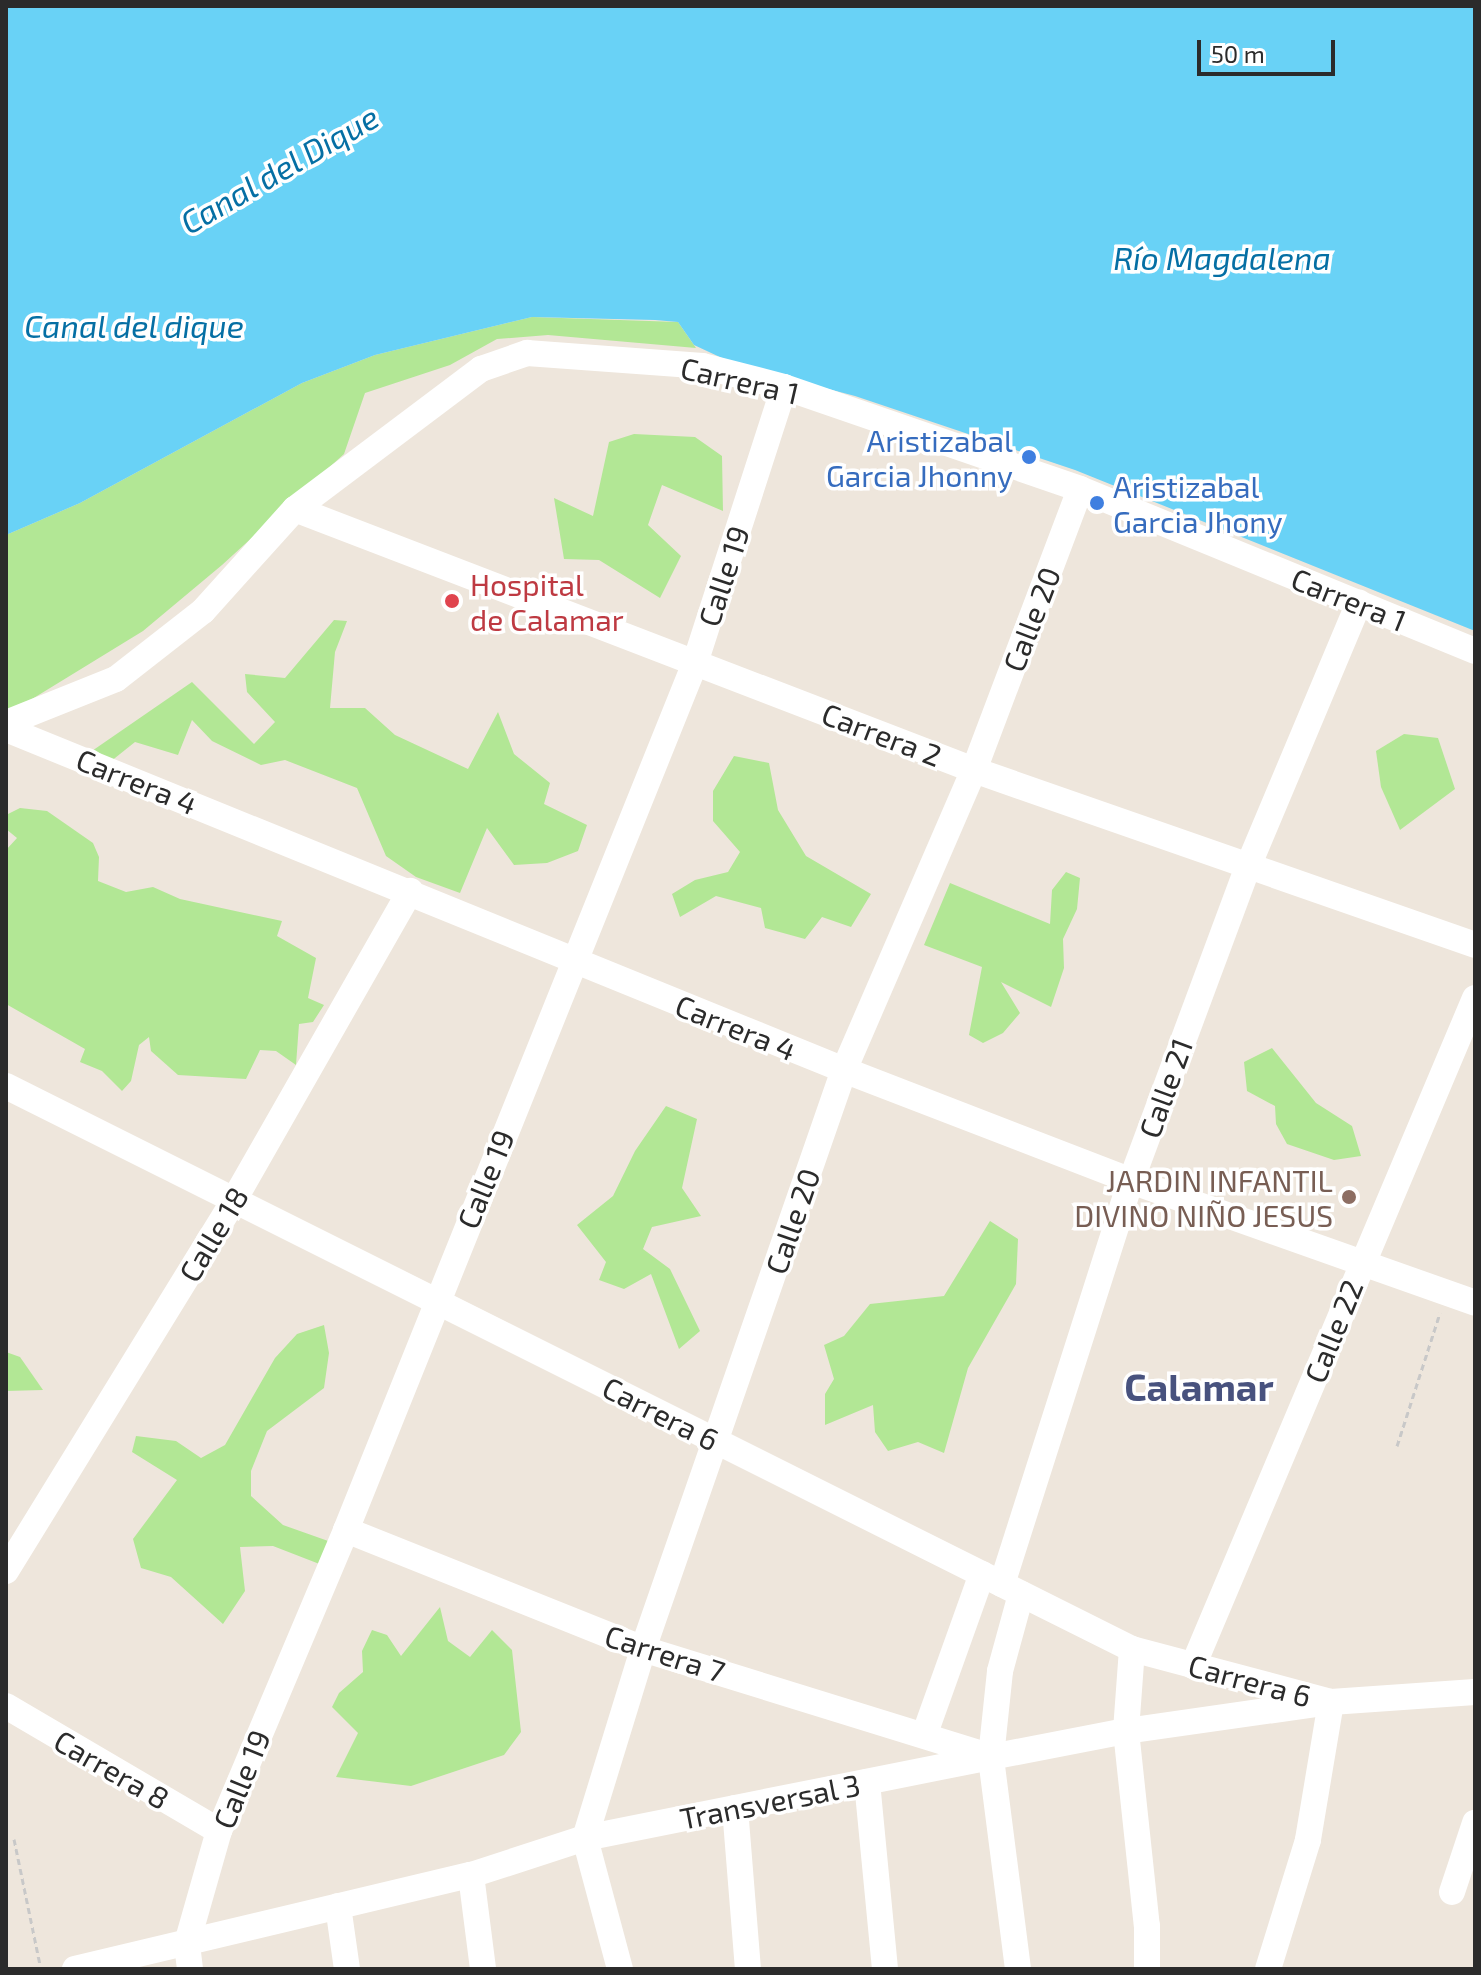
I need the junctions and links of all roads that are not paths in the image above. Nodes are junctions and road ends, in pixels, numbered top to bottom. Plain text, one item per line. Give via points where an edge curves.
1 (784, 387) junction
2 (1080, 489) junction
3 (295, 509) junction
4 (1359, 603) junction
5 (1475, 651) edge
6 (695, 663) junction
7 (6, 726) edge
8 (974, 770) junction
9 (1247, 869) junction
10 (410, 891) junction
11 (1475, 945) edge
12 (572, 961) junction
13 (1475, 998) edge
14 (844, 1070) junction
15 (6, 1086) edge
16 (1131, 1181) junction
17 (234, 1200) junction
18 (1362, 1262) junction
19 (436, 1301) junction
20 (1475, 1303) edge
21 (717, 1441) junction
22 (346, 1530) junction
23 (10, 1554) edge
24 (1002, 1584) junction
25 (643, 1649) junction
26 (1132, 1649) junction
27 (1193, 1666) junction
28 (1475, 1692) edge
29 (1331, 1702) junction
30 (6, 1706) edge
31 (1126, 1731) junction
32 (925, 1733) junction
33 (991, 1757) junction
34 (867, 1782) junction
35 (735, 1808) junction
36 (1475, 1823) edge
37 (219, 1831) junction
38 (585, 1838) junction
39 (471, 1875) junction
40 (1452, 1892) dead end
41 (338, 1906) junction
42 (187, 1943) junction
43 (75, 1969) edge
44 (190, 1969) edge
45 (347, 1969) edge
46 (483, 1969) edge
47 (620, 1969) edge
48 (748, 1969) edge
49 (885, 1969) edge
50 (1018, 1969) edge
51 (1147, 1969) edge
52 (1268, 1969) edge

1 - 2 street, Carrera 1
1 - 3 street, Carrera 1 via 703,366 527,353 481,369
1 - 6 street, Calle 19
2 - 4 street, Carrera 1
2 - 8 street, Calle 20
3 - 6 street, Carrera 2
3 - 7 street, Carrera 1 via 203,611 116,679
4 - 5 street, Carrera 1
4 - 9 street, Calle 21
6 - 8 street, Carrera 2
6 - 12 street, Calle 19
7 - 10 street, Carrera 4
8 - 9 street, Carrera 2
8 - 14 street, Calle 20
9 - 11 street, Carrera 2
9 - 16 street, Calle 21
10 - 12 street, Carrera 4
10 - 17 street, Calle 18
12 - 14 street, Carrera 4
12 - 19 street, Calle 19
13 - 18 street, Calle 22
14 - 16 street, Carrera 4
14 - 21 street, Calle 20
15 - 17 street, Carrera 6
16 - 18 street, Carrera 4
16 - 24 street, Calle 21
17 - 19 street, Carrera 6
17 - 23 street, Calle 18
18 - 20 street, Carrera 4
18 - 27 street, Calle 22
19 - 21 street, Carrera 6
19 - 22 street, Calle 19
21 - 24 street, Carrera 6
21 - 25 street, Calle 20
22 - 25 street, Carrera 7
22 - 37 street, Calle 19
24 - 26 street, Carrera 6
24 - 32 street, Calle 21
24 - 33 street
25 - 32 street, Carrera 7
25 - 38 street, Calle 20
26 - 27 street, Carrera 6
26 - 31 street
27 - 29 street, Carrera 6
28 - 29 street, Transversal 3
29 - 31 street, Transversal 3
29 - 52 street via 1308,1840
30 - 37 street, Carrera 8
31 - 33 street, Transversal 3
31 - 51 street
32 - 33 street, Carrera 7
33 - 34 street, Transversal 3
33 - 50 street
34 - 35 street, Transversal 3
34 - 49 street
35 - 38 street, Transversal 3
35 - 48 street
36 - 40 street
37 - 42 street, Calle 19
38 - 39 street, Transversal 3
38 - 47 street
39 - 41 street, Transversal 3
39 - 46 street
41 - 42 street, Transversal 3
41 - 45 street
42 - 43 street, Transversal 3
42 - 44 street, Calle 19

